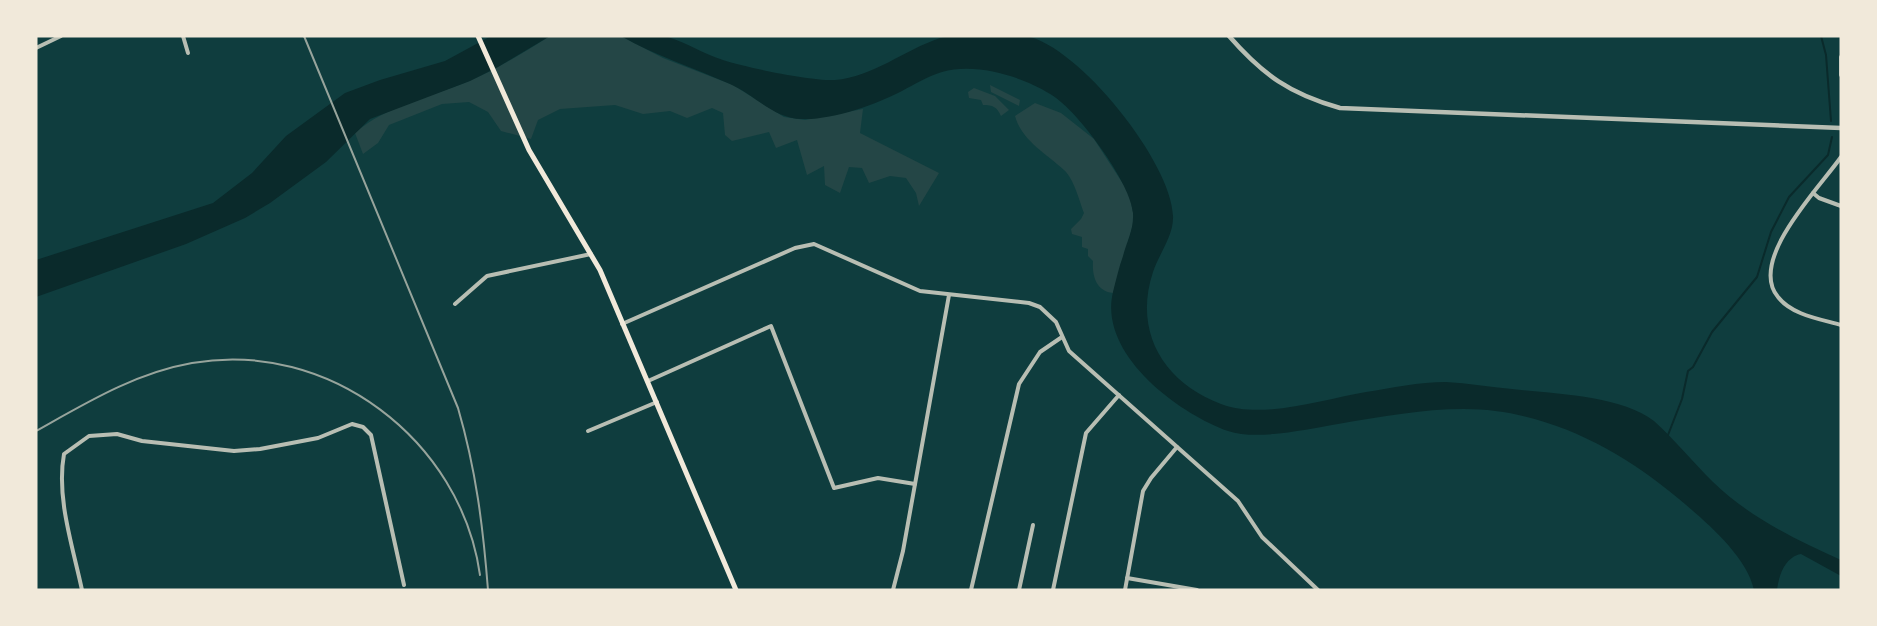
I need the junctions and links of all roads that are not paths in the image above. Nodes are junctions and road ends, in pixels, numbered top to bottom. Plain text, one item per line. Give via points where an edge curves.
1 (61, 36) edge
2 (183, 36) edge
3 (478, 36) edge
4 (1230, 36) edge
5 (36, 48) edge
6 (188, 52) dead end
7 (1841, 57) edge
8 (1841, 75) edge
9 (1841, 128) edge
10 (1841, 157) edge
11 (1813, 193) junction
12 (1841, 206) edge
13 (592, 254) junction
14 (949, 295) junction
15 (454, 304) dead end
16 (622, 324) junction
17 (1841, 325) edge
18 (1062, 337) junction
19 (648, 381) junction
20 (1119, 395) junction
21 (658, 402) junction
22 (588, 431) dead end
23 (1177, 447) junction
24 (915, 484) junction
25 (1033, 525) dead end
26 (1127, 578) junction
27 (404, 585) dead end
28 (82, 590) edge
29 (736, 590) edge
30 (893, 590) edge
31 (971, 590) edge
32 (1019, 590) edge
33 (1053, 590) edge
34 (1125, 590) edge
35 (1197, 590) edge
36 (1318, 590) edge

1 - 5 street
2 - 6 street
3 - 13 main road via 529,150
4 - 9 street via 1251,61 1282,86 1340,108
7 - 8 street
10 - 11 street
11 - 12 street
11 - 17 street via 1781,239 1771,284 1777,297 1786,304 1804,314
13 - 15 street via 487,276
13 - 16 main road
14 - 16 street via 903,285 814,244 795,248
14 - 18 street via 1029,303 1040,307 1056,322
14 - 24 street
16 - 19 main road
18 - 20 street via 1069,351
18 - 31 street via 1040,352 1019,384
19 - 21 main road
19 - 24 street via 772,326 834,488 878,478
20 - 23 street
20 - 33 street via 1086,433
21 - 22 street
21 - 29 main road
23 - 26 street via 1143,491
23 - 36 street via 1238,502 1262,537
24 - 30 street
25 - 32 street
26 - 34 street
26 - 35 street
27 - 28 street via 371,436 363,427 352,424 318,438 234,451 142,441 117,434 89,436 64,454 61,473

